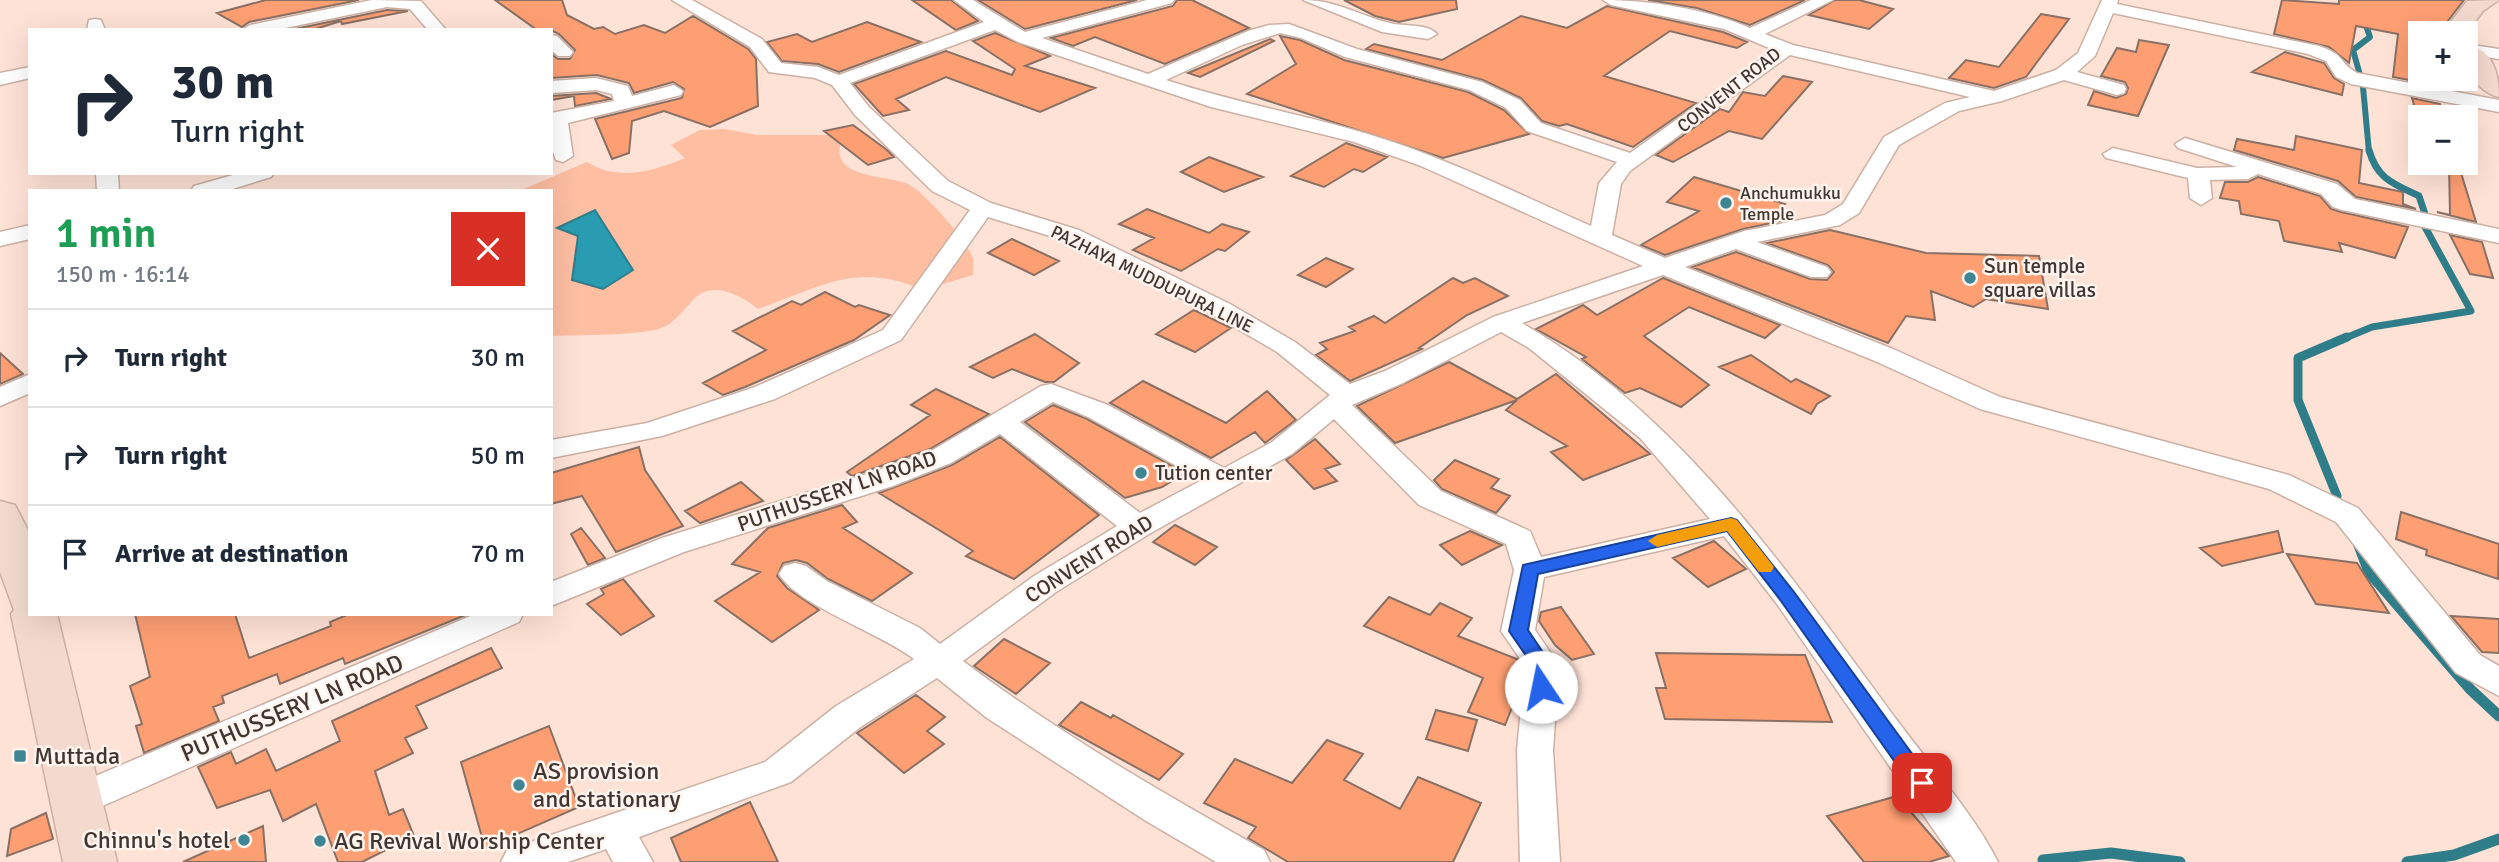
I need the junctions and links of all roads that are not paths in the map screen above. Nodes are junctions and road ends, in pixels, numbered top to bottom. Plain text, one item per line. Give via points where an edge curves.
1 (680, 0) edge
2 (962, 0) edge
3 (1166, 0) edge
4 (1311, 0) edge
5 (1611, 0) edge
6 (1825, 0) edge
7 (2488, 0) edge
8 (391, 1) edge
9 (2109, 4) edge
10 (1667, 5) edge
11 (2463, 21) edge
12 (995, 24) junction
13 (260, 28) edge
14 (436, 28) edge
15 (1753, 33) junction
16 (1428, 34) dead end
17 (1024, 38) junction
18 (1787, 49) junction
19 (2478, 51) edge
20 (2499, 54) edge
21 (1133, 58) dead end
22 (2478, 60) edge
23 (1111, 65) junction
24 (28, 72) edge
25 (2063, 74) junction
26 (0, 79) edge
27 (1152, 79) junction
28 (839, 81) junction
29 (553, 87) edge
30 (2117, 89) dead end
31 (2499, 89) edge
32 (674, 91) dead end
33 (1995, 97) junction
34 (624, 102) junction
35 (2499, 106) edge
36 (554, 119) edge
37 (2185, 144) dead end
38 (2113, 154) dead end
39 (563, 156) dead end
40 (1632, 160) junction
41 (2197, 174) junction
42 (2278, 174) junction
43 (257, 175) edge
44 (209, 189) edge
45 (2201, 198) dead end
46 (983, 208) junction
47 (28, 232) edge
48 (2499, 236) edge
49 (1600, 237) junction
50 (0, 239) edge
51 (1739, 241) junction
52 (1664, 266) junction
53 (1819, 272) dead end
54 (1502, 322) junction
55 (28, 383) edge
56 (0, 398) edge
57 (1341, 400) junction
58 (1002, 422) junction
59 (553, 449) edge
60 (1223, 479) junction
61 (0, 515) edge
62 (1731, 524) junction
63 (1138, 527) junction
64 (1530, 570) junction
65 (795, 574) dead end
66 (28, 588) edge
67 (553, 594) edge
68 (37, 616) edge
69 (502, 616) edge
70 (939, 660) junction
71 (2499, 682) edge
72 (75, 801) junction
73 (624, 846) edge
74 (90, 862) edge
75 (521, 862) edge
76 (1250, 862) edge
77 (1540, 862) edge
78 (1978, 862) edge

1 - 28 street via 755,43 775,68 818,73
2 - 12 street
3 - 17 street
4 - 16 street via 1388,28
5 - 10 street, CONVENT ROAD
6 - 15 street
7 - 11 main road via 2475,6
8 - 13 street
8 - 14 street via 415,5
9 - 25 street via 2085,56
9 - 35 street via 2313,50 2333,57 2343,73 2364,82
10 - 15 street, CONVENT ROAD
12 - 17 street
12 - 28 street
15 - 18 street, CONVENT ROAD
17 - 23 street
18 - 33 street
18 - 40 street, CONVENT ROAD
19 - 20 street
21 - 23 street
22 - 31 main road via 2486,78
23 - 27 street
24 - 26 street
25 - 30 street
25 - 33 street, CONVENT ROAD
27 - 40 street via 1268,30 1291,29 1349,52 1485,90 1514,104 1534,127
27 - 49 street via 1218,103 1361,138
28 - 46 street, PAZHAYA MUDDUPURA LINE via 862,111 940,186
29 - 34 street via 596,84 621,90
32 - 34 street
33 - 51 street, CONVENT ROAD via 1952,107 1891,141 1851,208 1832,220
34 - 36 street
36 - 39 street
37 - 42 street
38 - 41 street
40 - 49 street, CONVENT ROAD via 1610,183
41 - 42 street
41 - 45 street
42 - 48 street via 2329,189 2350,205
43 - 44 street
46 - 57 street, PAZHAYA MUDDUPURA LINE via 1071,235 1221,309 1286,347
46 - 59 street via 892,335 765,393 652,430
47 - 50 street
49 - 52 street
51 - 52 street, CONVENT ROAD
51 - 53 street
52 - 54 street, CONVENT ROAD
52 - 71 street via 1990,403 2248,472 2325,504 2347,515 2468,664
54 - 57 street, CONVENT ROAD
54 - 62 street via 1538,343 1650,432
55 - 56 street
57 - 60 street, CONVENT ROAD via 1282,449
57 - 64 street, PAZHAYA MUDDUPURA LINE via 1430,498 1519,538
58 - 60 street, PUTHUSSERY LN ROAD via 1051,392 1098,411
58 - 63 street
58 - 67 street, PUTHUSSERY LN ROAD via 941,457 673,545
60 - 63 street, CONVENT ROAD
61 - 66 main road
62 - 64 street
62 - 78 street via 1788,596
63 - 70 street, CONVENT ROAD via 1045,584
64 - 77 street via 1518,631 1542,666 1535,750
65 - 70 street via 908,637
68 - 72 main road
69 - 72 street, PUTHUSSERY LN ROAD
70 - 73 street, CONVENT ROAD via 849,716 778,772
70 - 76 street via 1000,708 1169,817
72 - 74 main road
73 - 75 street, CONVENT ROAD

